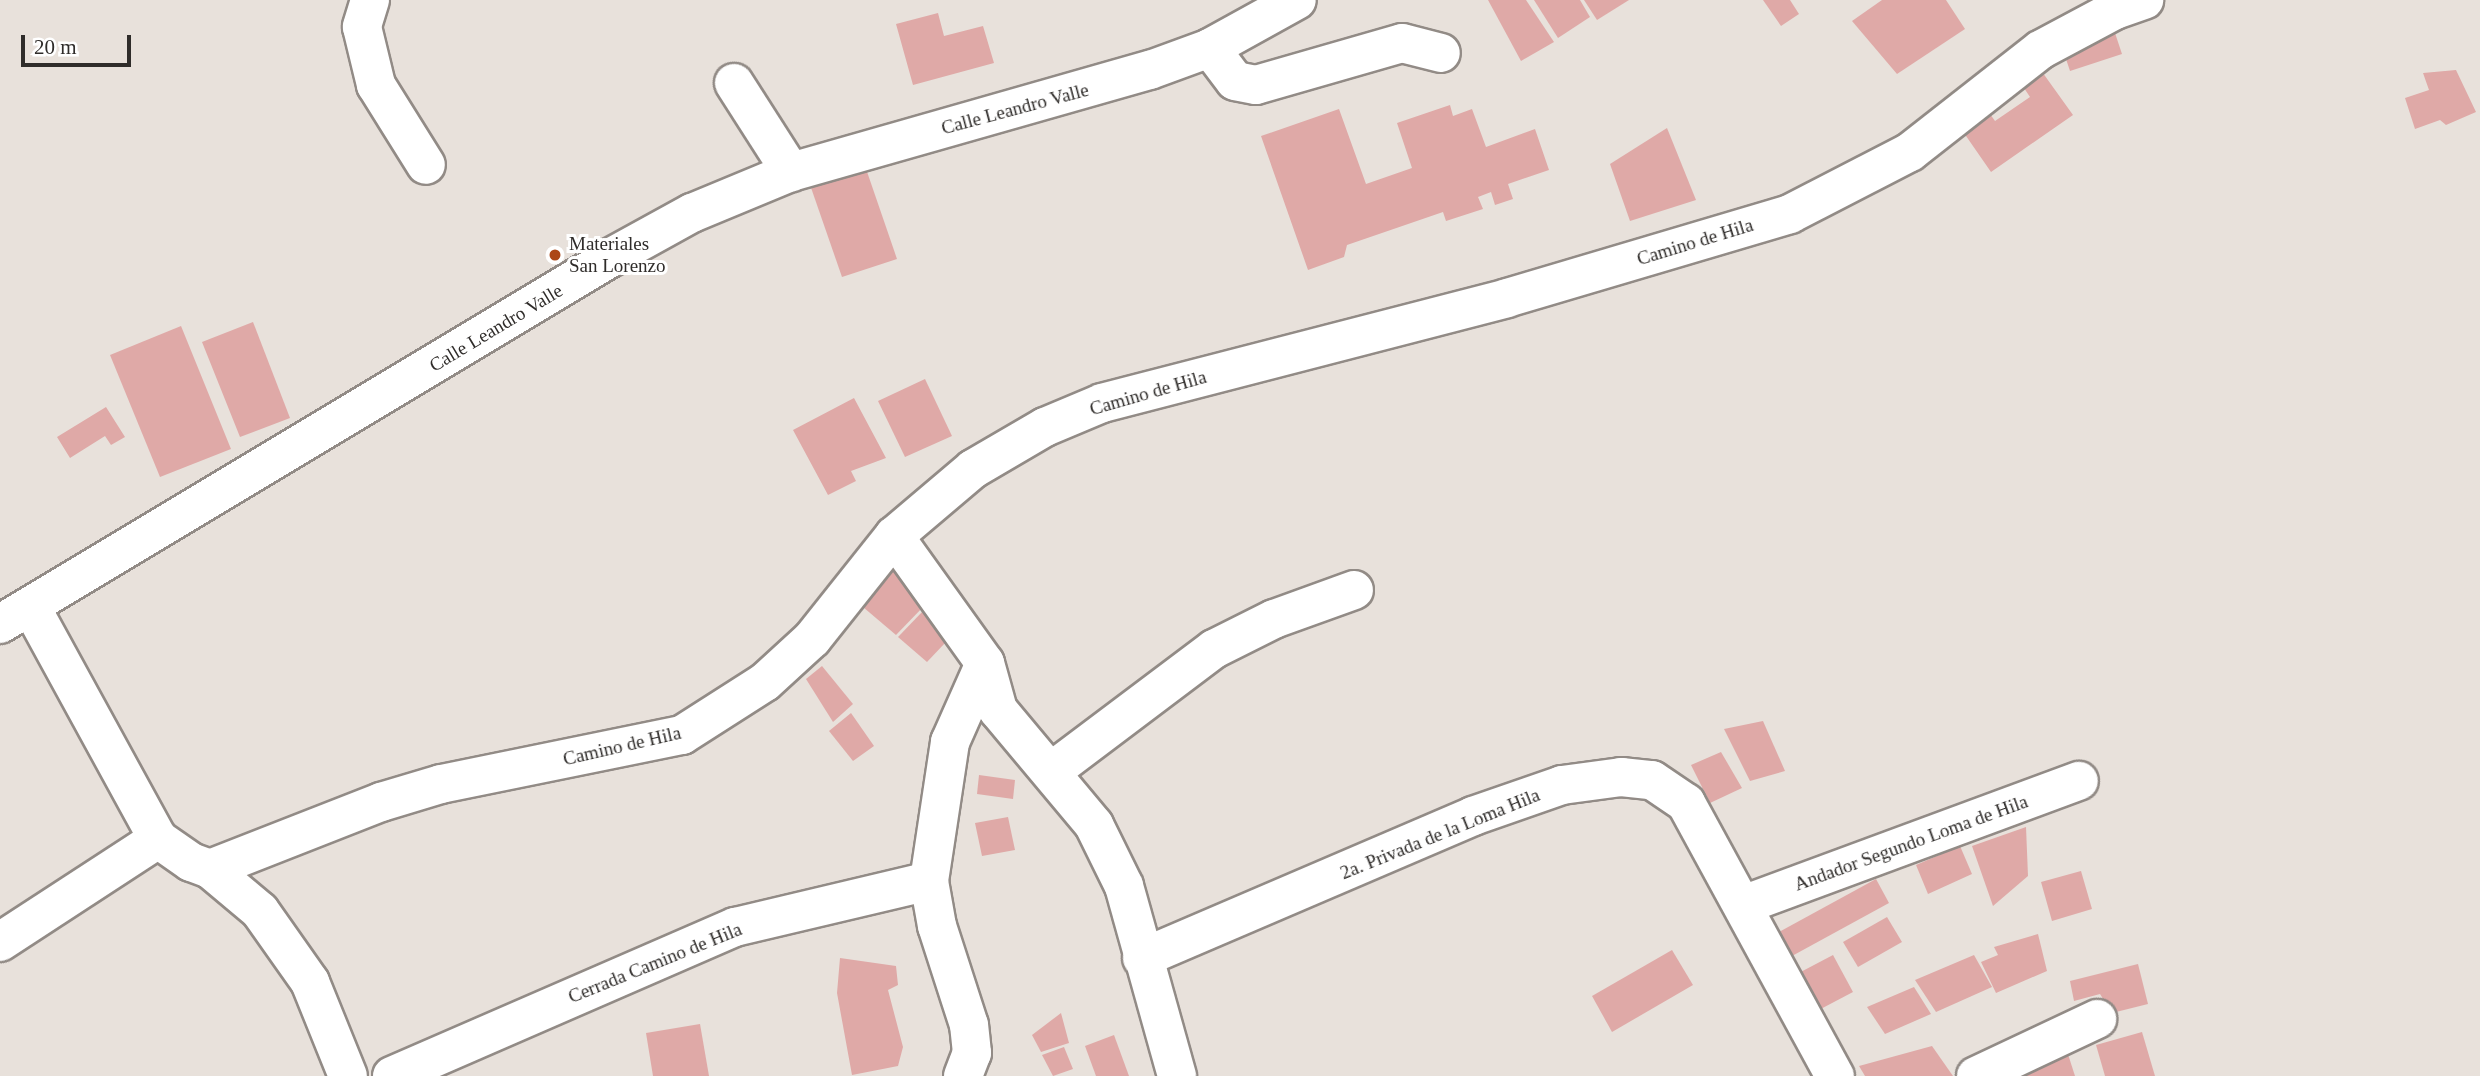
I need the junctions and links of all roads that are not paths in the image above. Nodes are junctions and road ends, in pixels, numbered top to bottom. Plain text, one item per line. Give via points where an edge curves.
1 (370, 0) edge
2 (1297, 0) edge
3 (2144, 0) edge
4 (1210, 48) junction
5 (1441, 53) dead end
6 (734, 83) dead end
7 (426, 165) dead end
8 (791, 172) junction
9 (894, 536) junction
10 (1354, 590) dead end
11 (16, 616) edge
12 (985, 663) junction
13 (1052, 771) junction
14 (2079, 781) dead end
15 (158, 839) junction
16 (210, 869) junction
17 (929, 881) junction
18 (1743, 905) junction
19 (0, 942) edge
20 (1142, 958) junction
21 (2097, 1019) dead end
22 (348, 1076) edge
23 (393, 1076) edge
24 (963, 1076) edge
25 (1177, 1076) edge
26 (1835, 1076) edge
27 (1976, 1076) edge

1 - 7 street via 362,27 376,85
2 - 4 street, Calle Leandro Valle
3 - 9 street, Camino de Hila via 2115,10 2040,50 1910,152 1790,214 1507,298 1102,403 1045,427 973,469
4 - 5 street via 1235,81 1256,85 1402,43
4 - 8 street, Calle Leandro Valle via 1078,93
6 - 8 street
8 - 11 street, Calle Leandro Valle via 692,214 610,258
9 - 12 street
9 - 16 street, Camino de Hila via 812,639 765,682 681,735 442,784 381,802
10 - 13 street via 1274,619 1214,649
11 - 15 street
12 - 13 street via 998,710
12 - 17 street via 950,742
13 - 20 street via 1094,825 1124,886
14 - 18 street, Andador Segundo Loma de Hila
15 - 16 street
15 - 19 street
16 - 22 street via 260,911 285,943 310,982
17 - 23 street, Cerrada Camino de Hila via 735,927
17 - 24 street via 937,926 970,1025 972,1053
18 - 20 street, 2a. Privada de la Loma Hila via 1686,803 1652,780 1621,777 1562,785 1473,816
18 - 26 street, 2a. Privada de la Loma Hila
20 - 25 street
21 - 27 street

